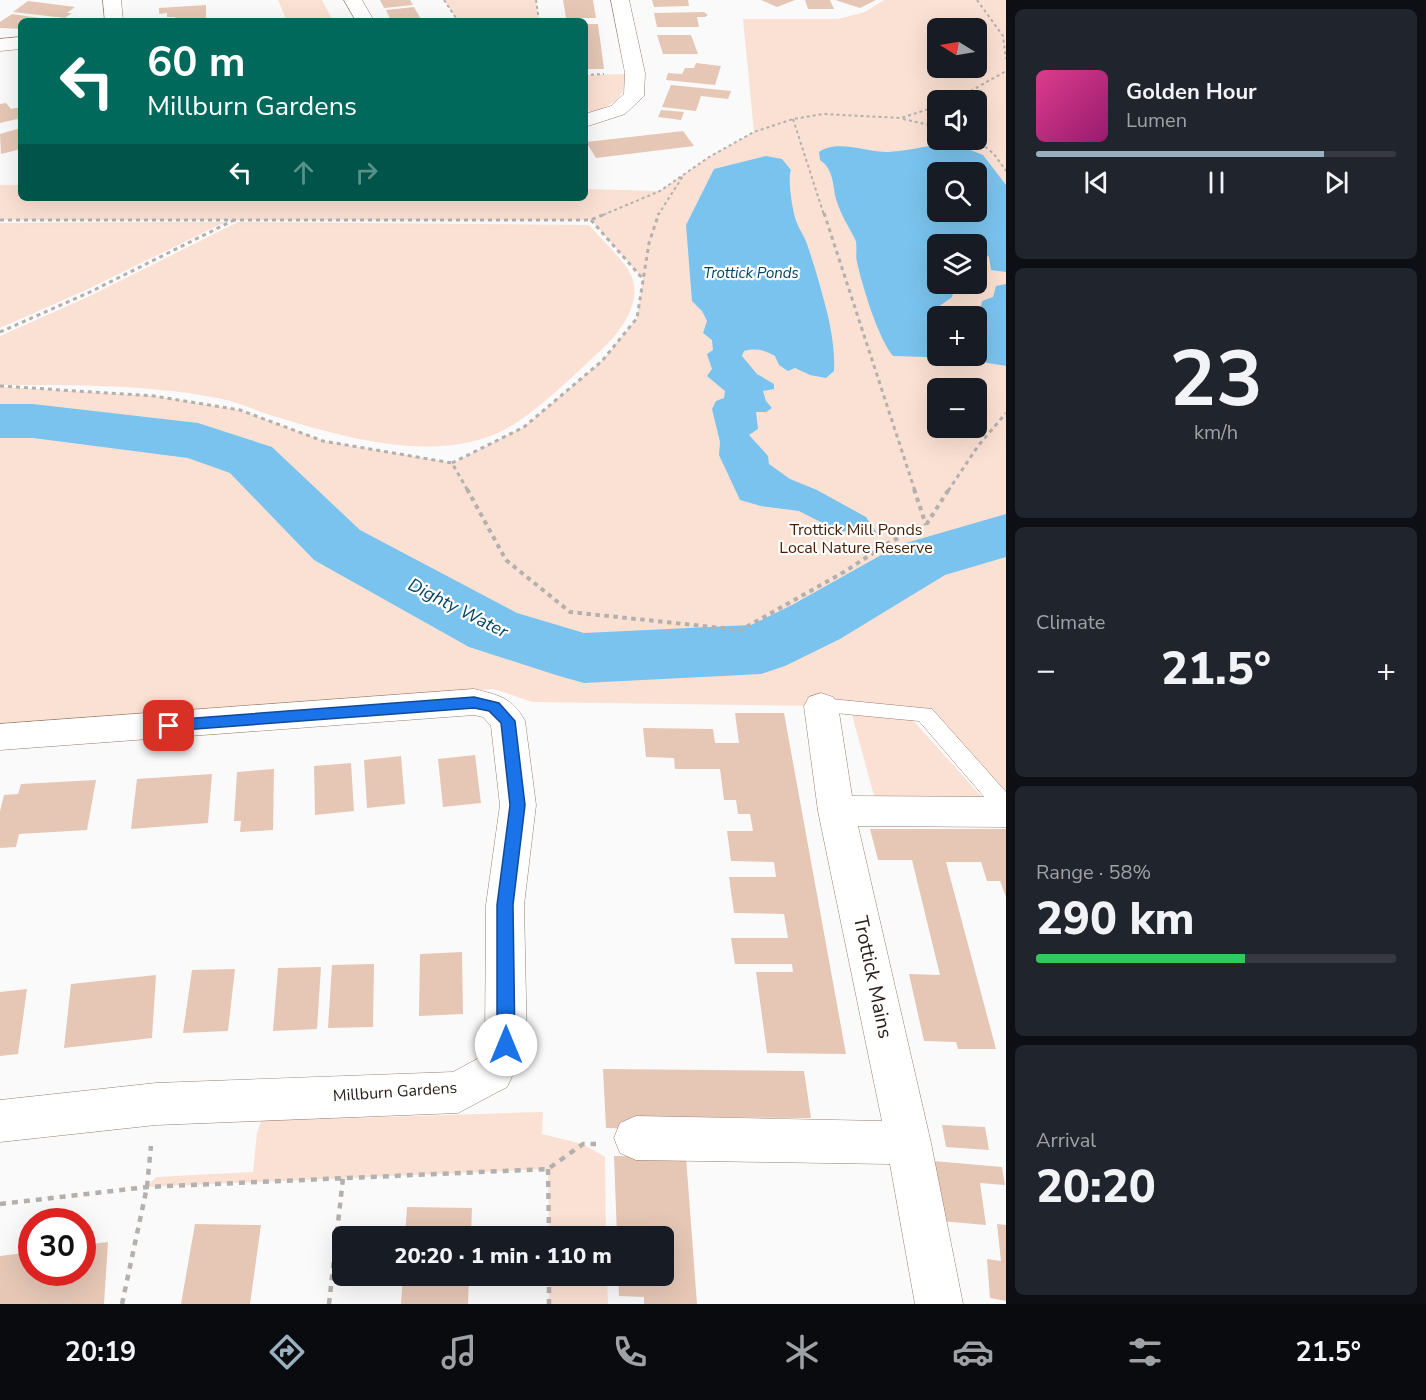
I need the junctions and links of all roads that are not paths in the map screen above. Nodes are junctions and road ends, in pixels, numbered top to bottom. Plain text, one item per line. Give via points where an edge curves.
1 (112, 0) edge
2 (354, 0) edge
3 (620, 0) edge
4 (114, 18) edge
5 (363, 18) edge
6 (18, 43) edge
7 (0, 45) edge
8 (588, 120) edge
9 (821, 706) joint
10 (0, 736) edge
11 (1006, 807) edge
12 (836, 811) junction
13 (1006, 812) edge
14 (0, 1121) edge
15 (636, 1138) road end
16 (909, 1143) junction
17 (939, 1304) edge

1 - 4 street
2 - 5 street
3 - 8 street via 635,73 634,96 618,110
6 - 7 street
9 - 11 lane via 925,714
9 - 12 street, Trottick Mains
10 - 14 street, Millburn Gardens via 474,702 494,707 508,721 518,805 505,905 506,1045 492,1073 458,1092 156,1104
12 - 13 street
12 - 16 street, Trottick Mains
15 - 16 street
16 - 17 street, Trottick Mains

